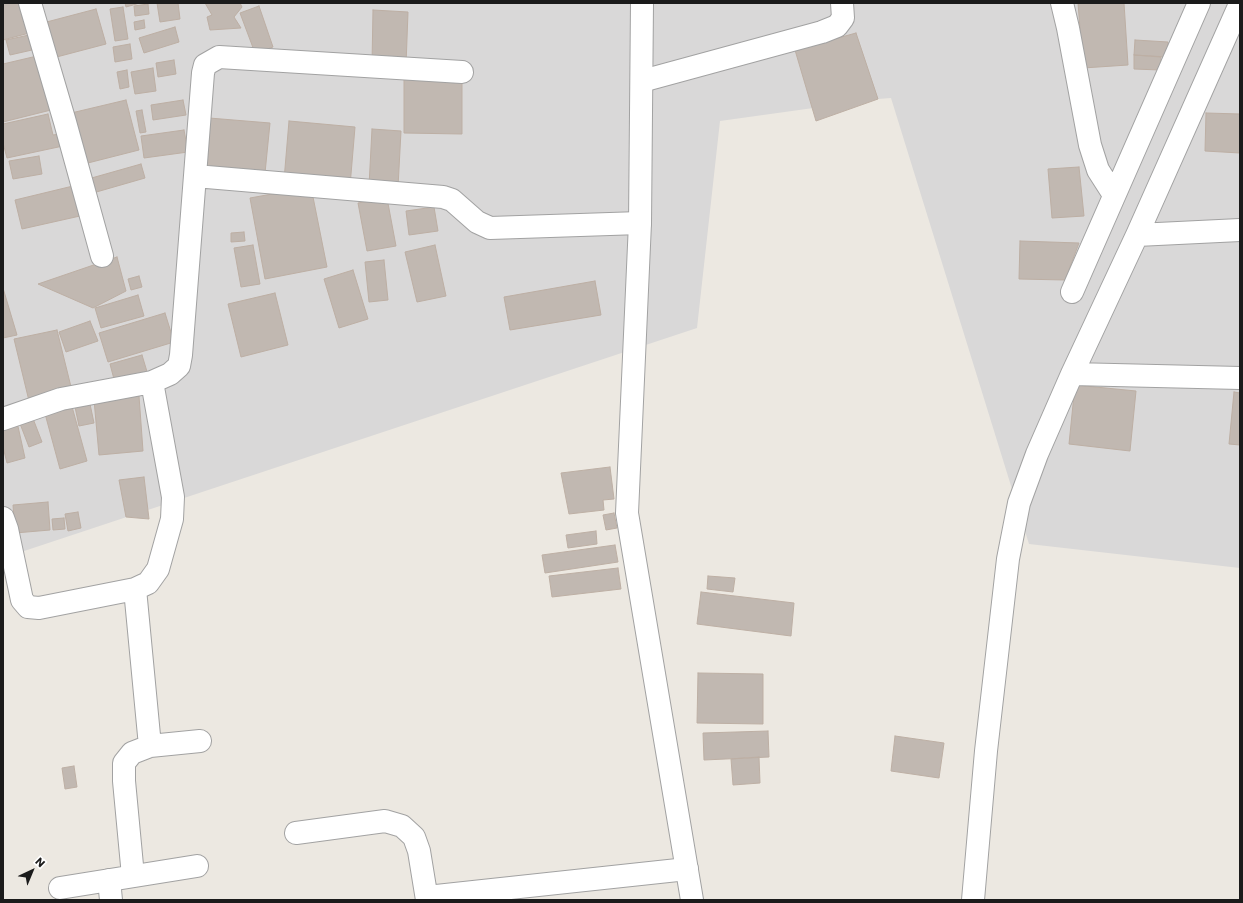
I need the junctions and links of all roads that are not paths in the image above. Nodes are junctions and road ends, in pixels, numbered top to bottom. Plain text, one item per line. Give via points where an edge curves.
1 (30, 3) edge
2 (642, 3) edge
3 (842, 3) edge
4 (1062, 3) edge
5 (1199, 3) edge
6 (1238, 11) edge
7 (462, 72) dead end
8 (642, 81) junction
9 (196, 176) junction
10 (1114, 195) junction
11 (640, 223) junction
12 (1240, 230) edge
13 (1137, 235) junction
14 (102, 256) dead end
15 (1072, 292) dead end
16 (1072, 374) junction
17 (1240, 378) edge
18 (152, 382) junction
19 (3, 418) edge
20 (3, 518) edge
21 (136, 589) junction
22 (200, 741) dead end
23 (150, 746) junction
24 (296, 833) dead end
25 (197, 866) dead end
26 (687, 869) junction
27 (133, 876) junction
28 (60, 888) dead end
29 (110, 890) edge
30 (427, 898) edge
31 (692, 900) edge
32 (973, 900) edge

1 - 14 street
2 - 8 street
3 - 8 street via 843,18 837,26 822,32
4 - 10 street via 1090,144 1098,170
5 - 10 street
6 - 13 street
7 - 9 street via 219,57 205,65 203,73
8 - 11 street
9 - 11 street via 443,197 452,200 477,222 490,228
9 - 18 street via 179,366 170,374
10 - 15 street
11 - 26 street via 627,513
12 - 13 street
13 - 16 street
16 - 17 street
16 - 32 street via 1019,503 1010,552 986,750
18 - 19 street via 61,400
18 - 21 street via 173,497 172,519 158,569 148,583
20 - 21 street via 22,600 28,607 39,608
21 - 23 street
22 - 23 street
23 - 27 street via 132,754 124,764
24 - 30 street via 385,821 402,826 414,837 419,851
25 - 27 street
26 - 30 street
26 - 31 street
27 - 29 street
28 - 29 street

